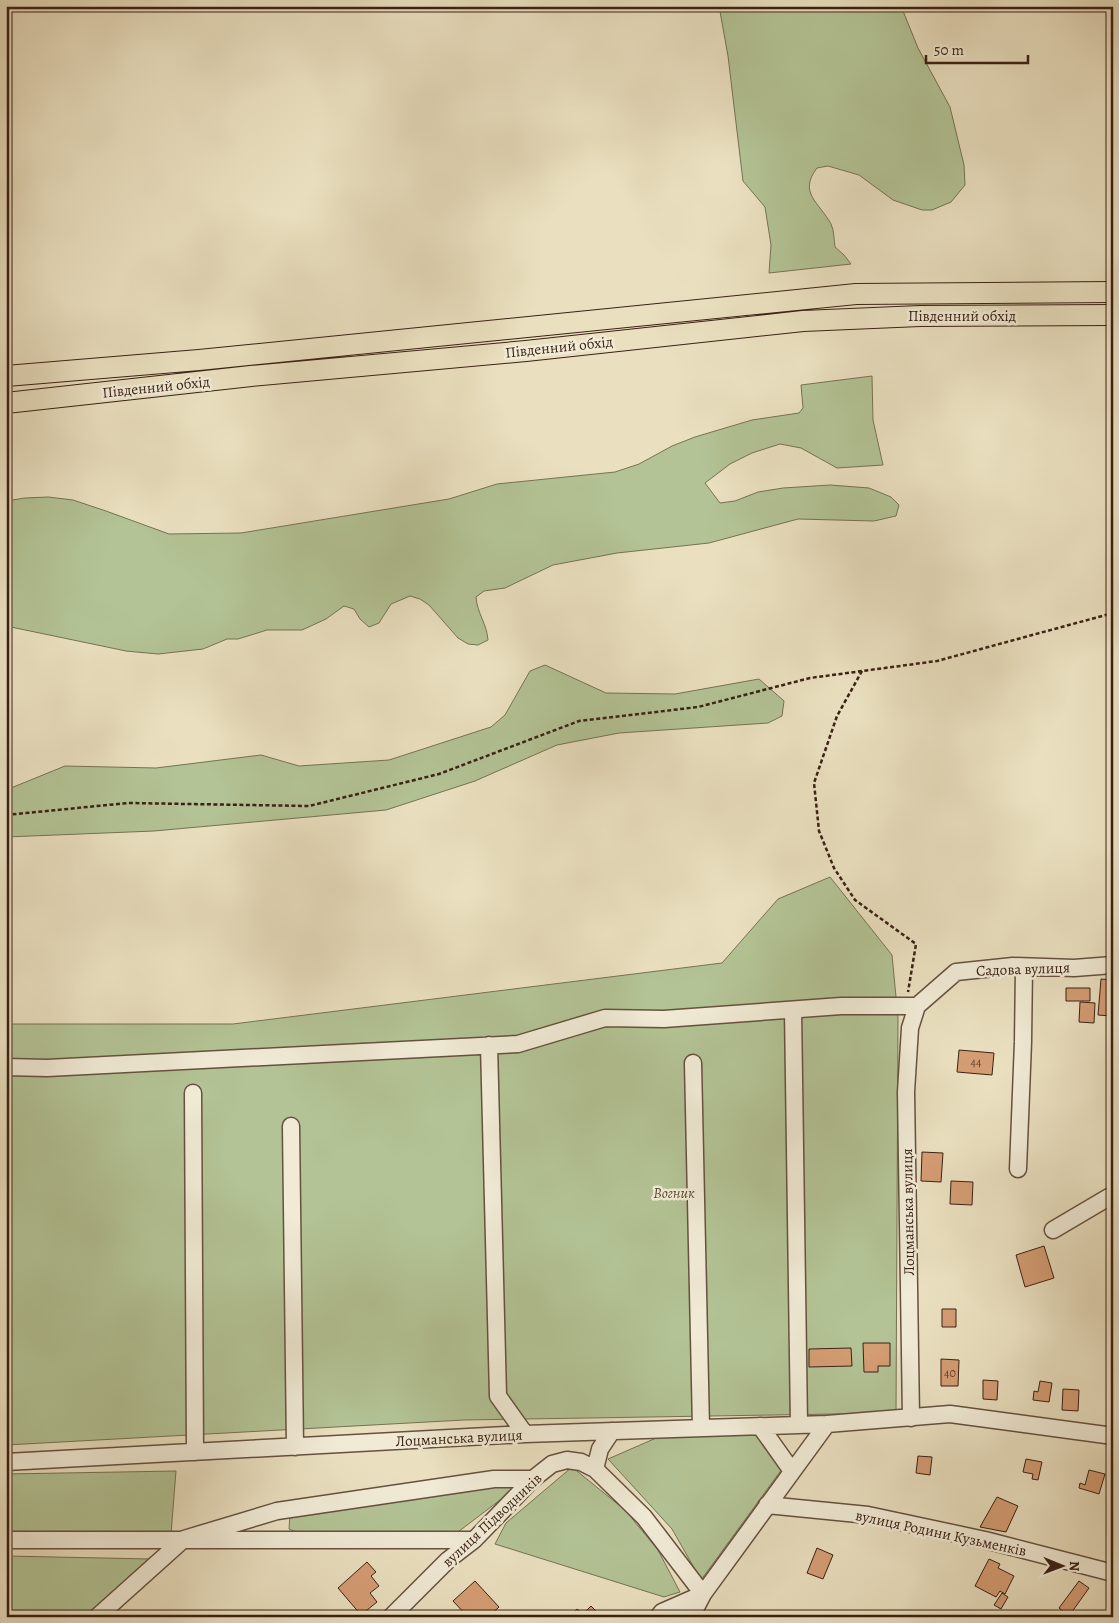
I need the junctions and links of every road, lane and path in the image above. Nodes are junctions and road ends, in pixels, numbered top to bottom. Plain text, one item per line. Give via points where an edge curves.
1 (1113, 292) edge
2 (1113, 315) edge
3 (6, 376) edge
4 (6, 403) edge
5 (1113, 614) edge
6 (862, 671) junction
7 (6, 815) edge
8 (1113, 965) edge
9 (1024, 967) junction
10 (911, 1006) junction
11 (794, 1010) junction
12 (489, 1045) junction
13 (693, 1063) dead end
14 (6, 1067) edge
15 (193, 1093) dead end
16 (291, 1126) dead end
17 (1018, 1170) dead end
18 (1113, 1197) edge
19 (1053, 1230) dead end
20 (911, 1418) junction
21 (827, 1424) junction
22 (799, 1425) junction
23 (760, 1426) junction
24 (701, 1428) junction
25 (612, 1431) junction
26 (525, 1434) junction
27 (1113, 1436) edge
28 (295, 1447) junction
29 (195, 1452) junction
30 (6, 1462) edge
31 (595, 1469) junction
32 (792, 1471) junction
33 (533, 1479) junction
34 (767, 1505) junction
35 (184, 1539) junction
36 (6, 1540) edge
37 (474, 1540) junction
38 (1113, 1573) edge
39 (703, 1594) junction
40 (660, 1614) edge
41 (97, 1617) edge
42 (391, 1617) edge
43 (691, 1617) edge

1 - 3 main road, Південний обхід via 856,294 199,360
2 - 4 main road, Південний обхід via 920,316 803,321
5 - 6 path via 937,660
6 - 7 path via 810,678 698,707 579,721 439,774 309,806 128,803
6 - 10 path via 838,716 814,784 819,831 834,868 855,900 916,944
8 - 9 street, Садова вулиця
9 - 10 street, Садова вулиця via 956,972
9 - 17 street
10 - 11 street
10 - 20 street, Лоцманська вулиця via 906,1092
11 - 12 street via 664,1019 605,1018 518,1044
11 - 22 street
12 - 14 street via 47,1068
12 - 26 street via 498,1396
13 - 24 street
15 - 29 street
16 - 28 street
18 - 19 street
20 - 21 street, Лоцманська вулиця
20 - 27 street, Лоцманська вулиця via 950,1414
21 - 22 street, Лоцманська вулиця
21 - 32 street
22 - 23 street, Лоцманська вулиця
23 - 24 street, Лоцманська вулиця
23 - 32 street
24 - 25 street, Лоцманська вулиця
25 - 26 street, Лоцманська вулиця
25 - 31 street via 600,1449
26 - 28 street, Лоцманська вулиця
28 - 29 street, Лоцманська вулиця
29 - 30 street, Лоцманська вулиця
31 - 33 street, вулиця Підводників via 567,1460 552,1464
31 - 39 street via 644,1517
32 - 34 street
33 - 35 street via 494,1479 277,1511
33 - 37 street, вулиця Підводників
34 - 38 street, вулиця Родини Кузьменків via 868,1515 985,1540
34 - 39 street
35 - 36 street
35 - 37 street
35 - 41 street
37 - 42 street, вулиця Підводників via 448,1560
39 - 40 street
39 - 43 street

